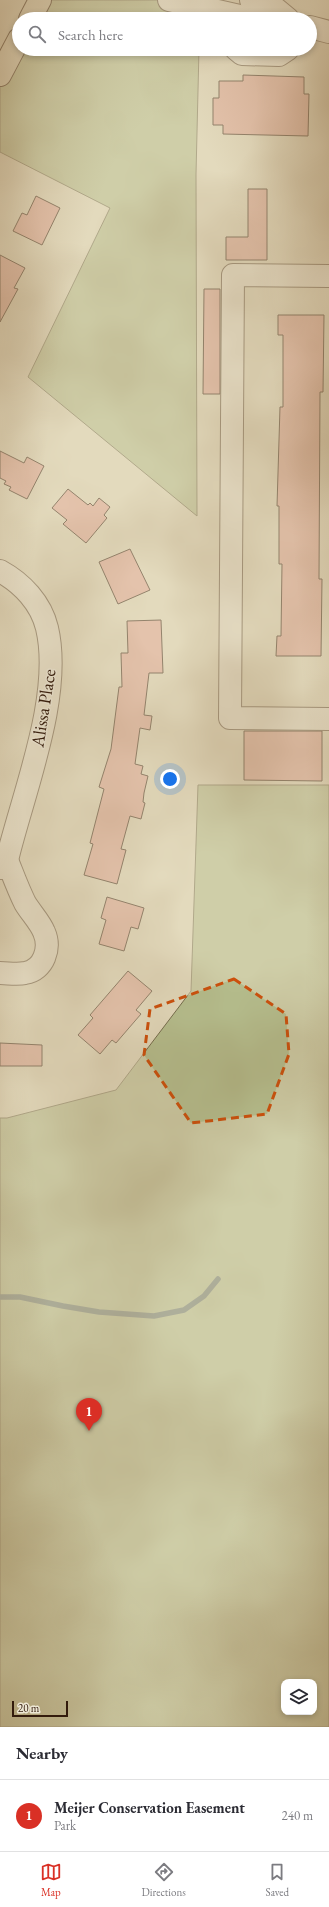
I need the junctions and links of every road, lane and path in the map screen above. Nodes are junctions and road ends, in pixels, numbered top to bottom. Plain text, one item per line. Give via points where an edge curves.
1 (40, 0) edge
2 (169, 0) edge
3 (251, 0) edge
4 (34, 12) edge
5 (215, 12) edge
6 (280, 12) edge
7 (317, 29) edge
8 (329, 32) edge
9 (12, 52) edge
10 (0, 75) edge
11 (329, 276) edge
12 (0, 571) edge
13 (329, 718) edge
14 (4, 864) edge
15 (0, 973) edge

1 - 4 main road
2 - 5 street
3 - 6 street
7 - 8 street
9 - 10 main road
11 - 13 street via 233,275 230,718
12 - 14 street, Alissa Place via 27,591 40,609 47,627 50,649 47,702 39,742
14 - 15 street, Alissa Place via 29,910 44,930 48,942 41,963 32,970 25,973

